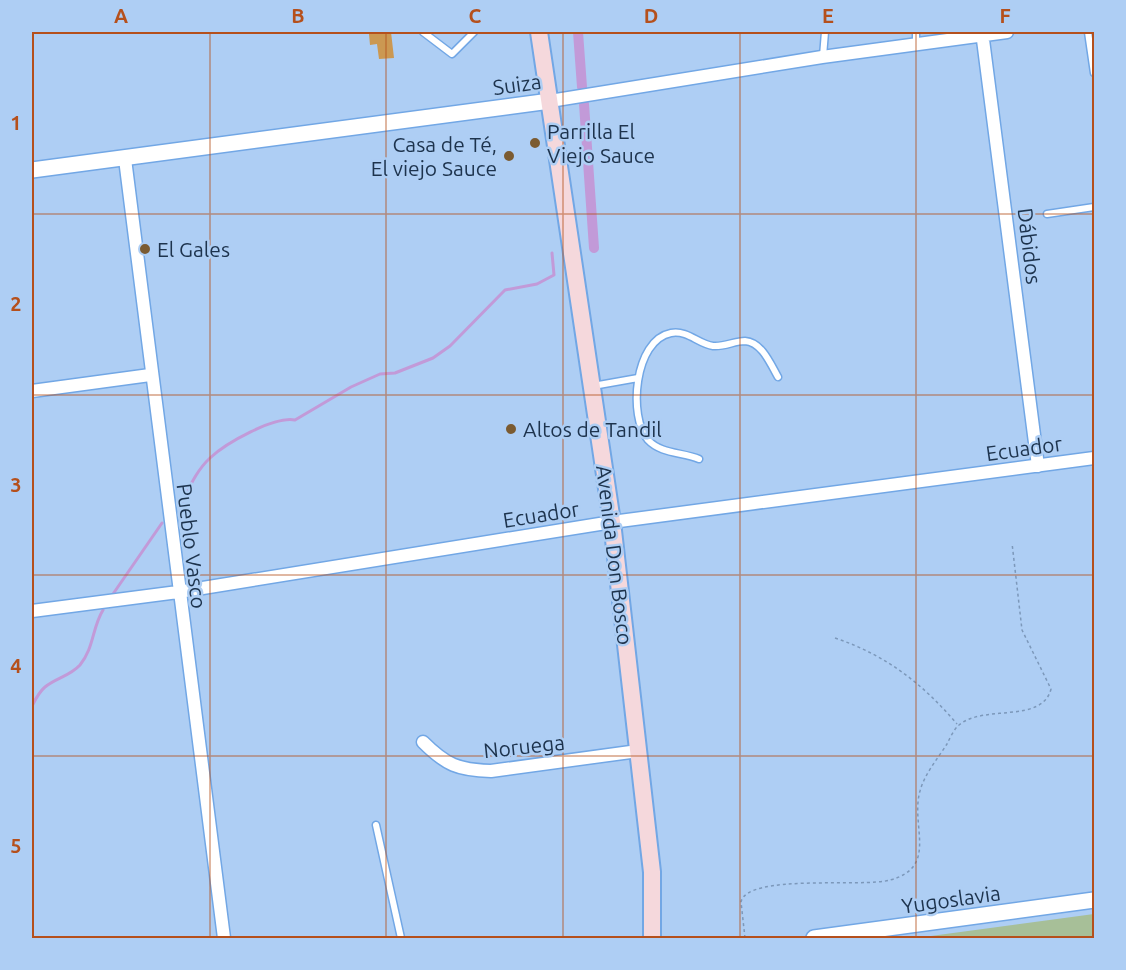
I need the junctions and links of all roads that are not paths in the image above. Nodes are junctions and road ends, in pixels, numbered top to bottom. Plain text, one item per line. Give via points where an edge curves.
1 (423, 32) edge
2 (474, 32) edge
3 (539, 32) edge
4 (825, 32) edge
5 (1007, 32) edge
6 (1088, 32) edge
7 (983, 33) edge
8 (916, 38) edge
9 (822, 57) junction
10 (1095, 73) edge
11 (550, 101) junction
12 (125, 159) junction
13 (32, 170) edge
14 (1095, 207) edge
15 (1047, 214) dead end
16 (150, 375) junction
17 (778, 377) dead end
18 (639, 378) junction
19 (592, 386) junction
20 (32, 391) edge
21 (1095, 458) edge
22 (699, 459) dead end
23 (1038, 466) junction
24 (612, 522) junction
25 (178, 592) junction
26 (32, 611) edge
27 (423, 742) dead end
28 (638, 751) junction
29 (376, 825) dead end
30 (1095, 900) edge
31 (224, 939) edge
32 (401, 939) edge
33 (652, 939) edge
34 (814, 939) edge

1 - 2 lane via 452,54
3 - 11 main road, Avenida Don Bosco
4 - 9 lane
5 - 7 street, Suiza
6 - 10 lane
7 - 8 street, Suiza
7 - 23 street, Dábidos
8 - 9 street, Suiza
9 - 11 street, Suiza
11 - 12 street, Suiza
11 - 19 main road, Avenida Don Bosco
12 - 13 street, Suiza
12 - 16 street, Pueblo Vasco
14 - 15 lane
16 - 20 street
16 - 25 street, Pueblo Vasco
17 - 18 lane via 752,343 707,345 686,333 673,332 662,335 646,350
18 - 19 lane
18 - 22 lane via 639,416 647,439 656,447
19 - 24 main road, Avenida Don Bosco
21 - 23 street, Ecuador
23 - 24 street, Ecuador
24 - 25 street, Ecuador
24 - 28 main road, Avenida Don Bosco
25 - 26 street, Ecuador
25 - 31 street, Pueblo Vasco
27 - 28 street, Noruega via 439,758 471,771
28 - 33 main road, Avenida Don Bosco via 652,872
29 - 32 lane
30 - 34 street, Yugoslavia

